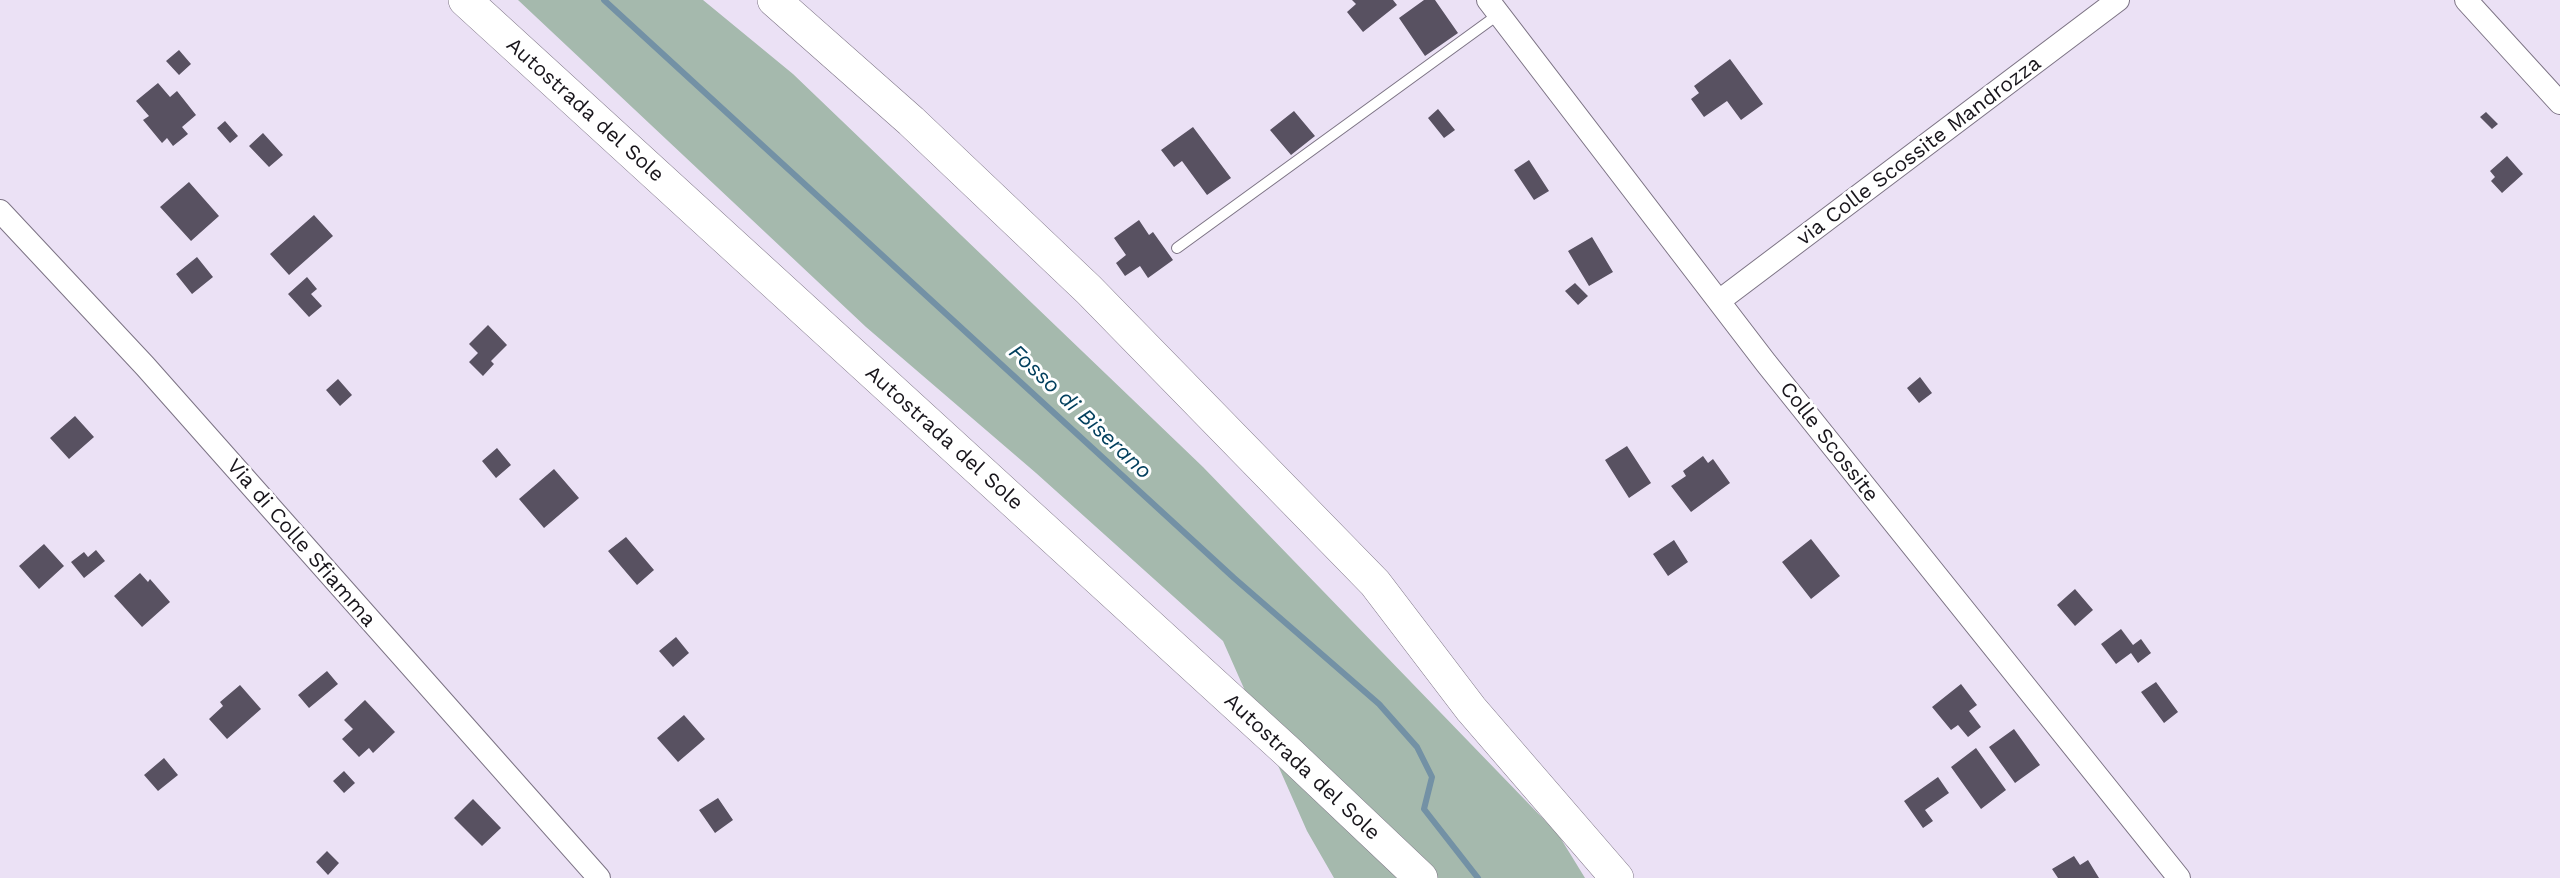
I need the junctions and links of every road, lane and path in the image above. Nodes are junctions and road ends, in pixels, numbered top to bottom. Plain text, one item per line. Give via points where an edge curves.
1 (465, 0) edge
2 (774, 0) edge
3 (2118, 0) edge
4 (2466, 0) edge
5 (1494, 7) edge
6 (2560, 103) edge
7 (0, 211) edge
8 (1178, 248) dead end
9 (1719, 301) junction
10 (599, 878) edge
11 (1421, 878) edge
12 (1617, 878) edge
13 (2179, 878) edge

1 - 11 highway, Autostrada del Sole
2 - 12 highway via 912,121 1089,290 1376,583 1471,709
3 - 9 street, via Colle Scossite Mandrozza
4 - 6 street
5 - 8 lane
5 - 9 street, Colle Scossite
7 - 10 street, Via di Colle Sfiamma via 145,366
9 - 13 street, Colle Scossite via 1971,622

